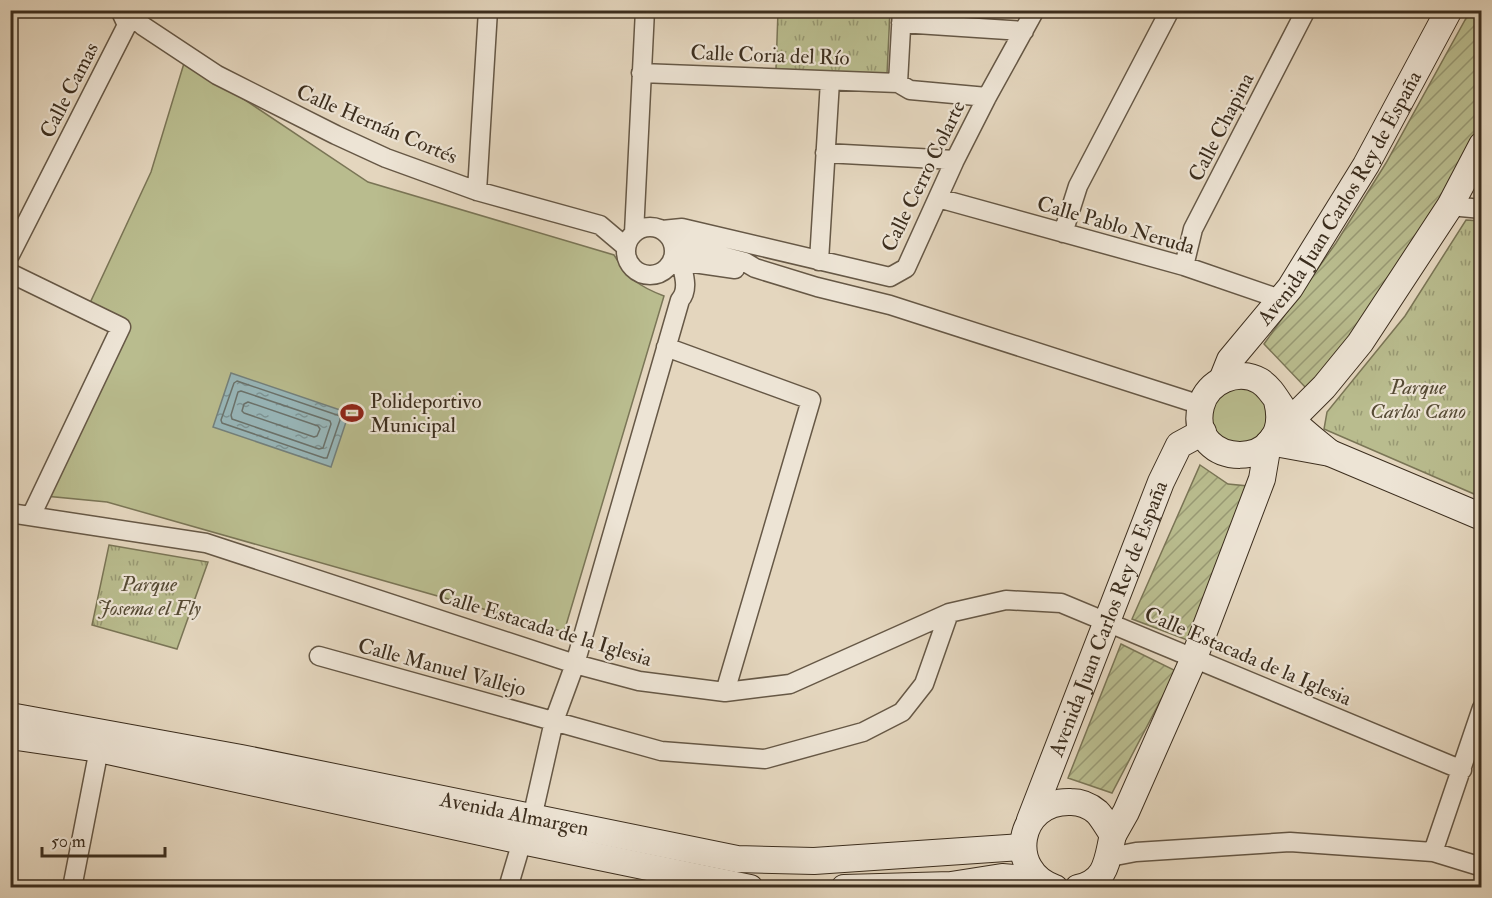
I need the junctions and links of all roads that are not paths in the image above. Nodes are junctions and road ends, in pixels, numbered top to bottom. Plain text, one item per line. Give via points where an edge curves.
1 (120, 10) edge
2 (125, 10) edge
3 (489, 10) edge
4 (645, 10) edge
5 (1035, 10) edge
6 (1170, 10) edge
7 (1306, 10) edge
8 (1449, 10) edge
9 (902, 17) edge
10 (1024, 32) junction
11 (641, 73) junction
12 (830, 81) junction
13 (898, 83) junction
14 (987, 97) junction
15 (1482, 145) edge
16 (825, 153) junction
17 (955, 160) junction
18 (477, 190) junction
19 (938, 198) junction
20 (1450, 206) junction
21 (1482, 209) edge
22 (1063, 233) junction
23 (630, 240) junction
24 (671, 253) junction
25 (10, 255) edge
26 (819, 261) junction
27 (1184, 266) junction
28 (10, 273) edge
29 (1280, 299) junction
30 (666, 348) junction
31 (1222, 380) junction
32 (1324, 387) junction
33 (1201, 405) junction
34 (1284, 410) junction
35 (1203, 432) junction
36 (1270, 441) junction
37 (1330, 453) junction
38 (10, 513) edge
39 (31, 516) junction
40 (1482, 517) edge
41 (949, 614) junction
42 (1105, 621) junction
43 (319, 656) dead end
44 (1194, 658) junction
45 (575, 664) junction
46 (725, 692) junction
47 (1482, 708) edge
48 (10, 716) edge
49 (554, 721) junction
50 (10, 736) edge
51 (1477, 737) edge
52 (99, 750) junction
53 (1462, 770) junction
54 (1030, 820) junction
55 (527, 829) junction
56 (1111, 846) junction
57 (1023, 847) junction
58 (1433, 852) junction
59 (1482, 867) edge
60 (1047, 884) edge
61 (72, 888) edge
62 (508, 888) edge
63 (750, 888) edge
64 (844, 888) edge
65 (1078, 888) edge

1 - 25 street, Calle Camas via 127,25
2 - 18 street, Calle Hernán Cortés via 142,26 217,75 386,158
3 - 18 street
4 - 11 street
5 - 10 street, Calle Cerro Colarte
6 - 22 street via 1078,186
7 - 27 street, Calle Chapina via 1193,229
8 - 29 street, Avenida Juan Carlos Rey de España via 1366,165
9 - 10 street
9 - 13 street
10 - 14 street, Calle Cerro Colarte
11 - 12 street, Calle Coria del Río
11 - 23 street
12 - 13 street, Calle Coria del Río
12 - 16 street
13 - 14 street, Calle Coria del Río via 910,90
14 - 17 street, Calle Cerro Colarte
15 - 20 street
16 - 17 street
16 - 26 street
17 - 19 street, Calle Cerro Colarte
18 - 23 street, Calle Hernán Cortés via 600,225
19 - 22 street, Calle Pablo Neruda
19 - 26 street, Calle Cerro Colarte via 906,268 890,277
20 - 21 street
20 - 32 street via 1360,343
22 - 27 street, Calle Pablo Neruda
23 - 24 street via 646,227 654,227
23 - 24 street via 626,256 636,271 652,275
24 - 26 street, Calle Cerro Colarte via 682,228
24 - 30 street via 680,300
24 - 33 street via 743,270 755,268 890,305
27 - 29 street, Calle Pablo Neruda
28 - 39 street via 121,327
29 - 31 street, Avenida Juan Carlos Rey de España via 1230,360
30 - 45 street
30 - 46 street via 811,399
31 - 33 street via 1212,386
31 - 34 street via 1247,376 1260,381
32 - 34 street
32 - 37 street via 1313,417
33 - 35 street
34 - 36 street
34 - 37 street
35 - 36 street via 1210,443 1233,456 1260,451
35 - 42 street, Avenida Juan Carlos Rey de España via 1179,445
36 - 37 street
36 - 44 street via 1262,479
37 - 40 street
38 - 39 street, Calle Estacada de la Iglesia
39 - 45 street, Calle Estacada de la Iglesia via 206,543
41 - 42 street, Calle Estacada de la Iglesia via 1006,600 1061,603
41 - 46 street, Calle Estacada de la Iglesia via 790,684
41 - 49 street, Calle Manuel Vallejo via 924,684 902,712 862,732 765,759 661,751
42 - 44 street, Calle Estacada de la Iglesia
42 - 54 street, Avenida Juan Carlos Rey de España
43 - 49 street, Calle Manuel Vallejo
44 - 53 street, Calle Estacada de la Iglesia
44 - 56 street
45 - 46 street, Calle Estacada de la Iglesia via 639,681
45 - 49 street
47 - 51 street
48 - 55 street, Avenida Almargen via 241,758
49 - 55 street
50 - 52 street, Avenida Almargen
51 - 53 street
52 - 55 street, Avenida Almargen
52 - 61 street
53 - 58 street
54 - 56 street via 1047,805 1076,802 1097,812
54 - 57 street, Avenida Juan Carlos Rey de España
55 - 57 street, Avenida Almargen via 737,859 814,861
55 - 62 street
55 - 63 street, Avenida Almargen
56 - 58 street via 1136,852 1290,842
56 - 65 street via 1107,865 1098,877
57 - 60 street via 1026,862
58 - 59 street
60 - 64 street via 1002,877 951,885

